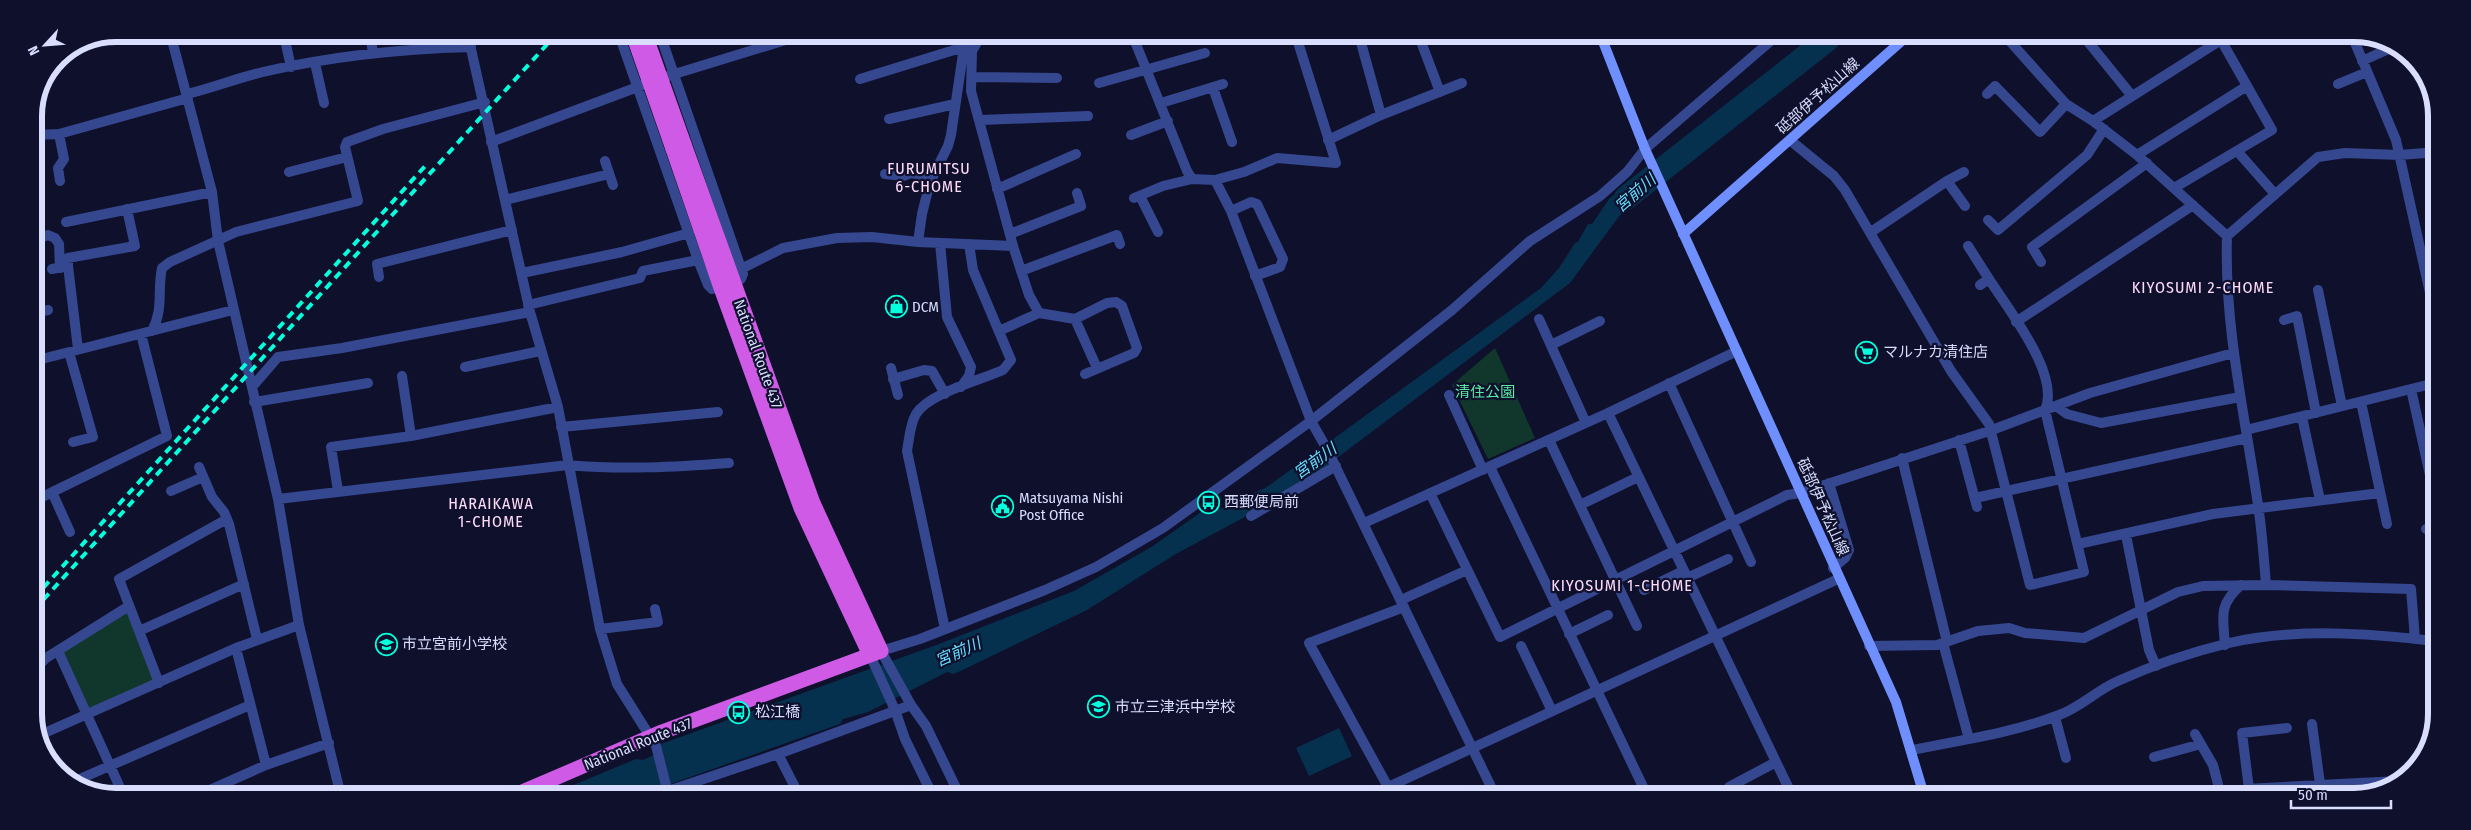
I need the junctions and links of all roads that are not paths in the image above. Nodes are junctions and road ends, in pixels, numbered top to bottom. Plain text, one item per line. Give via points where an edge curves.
1 (173, 42) edge
2 (285, 42) edge
3 (371, 42) edge
4 (622, 42) edge
5 (636, 42) edge
6 (648, 42) edge
7 (663, 42) edge
8 (770, 42) edge
9 (977, 42) edge
10 (1135, 42) edge
11 (1297, 42) edge
12 (1361, 42) edge
13 (1421, 42) edge
14 (1603, 42) edge
15 (1770, 42) edge
16 (1902, 42) edge
17 (2011, 42) edge
18 (2088, 42) edge
19 (2218, 42) edge
20 (2225, 42) edge
21 (2355, 42) edge
22 (965, 43) edge
23 (470, 44) edge
24 (2387, 50) edge
25 (1205, 52) dead end
26 (373, 53) junction
27 (2362, 61) junction
28 (315, 63) junction
29 (291, 67) junction
30 (1148, 69) junction
31 (2367, 72) junction
32 (673, 75) junction
33 (972, 77) junction
34 (1057, 78) dead end
35 (860, 79) dead end
36 (1100, 83) dead end
37 (1462, 83) dead end
38 (2338, 84) dead end
39 (2247, 86) junction
40 (638, 87) junction
41 (1440, 92) junction
42 (1987, 94) dead end
43 (187, 96) junction
44 (2132, 96) junction
45 (324, 102) dead end
46 (484, 102) junction
47 (1162, 103) junction
48 (955, 104) junction
49 (2066, 104) junction
50 (1381, 115) junction
51 (1088, 116) dead end
52 (889, 119) dead end
53 (980, 120) junction
54 (1168, 120) junction
55 (2093, 121) junction
56 (2104, 129) junction
57 (59, 134) junction
58 (42, 135) edge
59 (1131, 135) dead end
60 (1328, 140) junction
61 (1791, 141) junction
62 (492, 142) junction
63 (1232, 142) dead end
64 (678, 146) junction
65 (1645, 149) junction
66 (2237, 151) junction
67 (2428, 153) edge
68 (1076, 154) dead end
69 (2137, 155) junction
70 (2400, 155) junction
71 (347, 157) junction
72 (605, 161) dead end
73 (2147, 163) junction
74 (289, 172) dead end
75 (1964, 172) dead end
76 (885, 174) dead end
77 (933, 177) junction
78 (1192, 179) junction
79 (1216, 180) junction
80 (60, 181) dead end
81 (1947, 181) junction
82 (2174, 188) junction
83 (997, 189) junction
84 (212, 192) junction
85 (1077, 193) dead end
86 (2274, 193) junction
87 (505, 200) junction
88 (2193, 204) junction
89 (1965, 206) dead end
90 (127, 210) junction
91 (1231, 212) junction
92 (1988, 220) dead end
93 (66, 222) dead end
94 (512, 230) junction
95 (689, 232) junction
96 (1158, 232) dead end
97 (1871, 232) junction
98 (1010, 234) junction
99 (1683, 234) junction
100 (2227, 236) junction
101 (42, 237) edge
102 (218, 241) junction
103 (918, 242) junction
104 (940, 243) junction
105 (969, 244) junction
106 (1120, 244) dead end
107 (1013, 246) junction
108 (1968, 246) dead end
109 (698, 260) junction
110 (2041, 262) dead end
111 (60, 268) junction
112 (741, 269) junction
113 (1021, 271) junction
114 (522, 273) junction
115 (1255, 276) junction
116 (379, 277) dead end
117 (1990, 279) junction
118 (2428, 283) edge
119 (727, 285) junction
120 (1980, 285) dead end
121 (2318, 290) dead end
122 (529, 308) junction
123 (48, 310) dead end
124 (233, 310) junction
125 (42, 311) edge
126 (1039, 313) junction
127 (1075, 319) junction
128 (1539, 319) dead end
129 (2284, 320) dead end
130 (1600, 321) dead end
131 (2016, 322) junction
132 (999, 331) junction
133 (146, 332) junction
134 (1551, 345) junction
135 (74, 350) junction
136 (540, 351) junction
137 (1737, 351) junction
138 (2233, 353) junction
139 (42, 359) edge
140 (465, 367) dead end
141 (890, 368) dead end
142 (1097, 368) junction
143 (1085, 374) dead end
144 (402, 376) dead end
145 (894, 380) junction
146 (368, 382) dead end
147 (1669, 383) junction
148 (2428, 385) edge
149 (252, 387) junction
150 (961, 388) junction
151 (2411, 389) junction
152 (945, 394) junction
153 (898, 395) dead end
154 (1449, 395) dead end
155 (2240, 396) junction
156 (254, 402) junction
157 (2361, 402) junction
158 (2056, 406) junction
159 (2342, 406) junction
160 (558, 407) junction
161 (2045, 410) junction
162 (718, 412) dead end
163 (1608, 412) junction
164 (2316, 413) junction
165 (2302, 417) junction
166 (1311, 422) junction
167 (1586, 423) junction
168 (561, 427) junction
169 (1992, 430) junction
170 (2246, 434) junction
171 (411, 436) junction
172 (1549, 440) junction
173 (1959, 440) junction
174 (73, 442) dead end
175 (1902, 458) junction
176 (729, 463) dead end
177 (568, 465) junction
178 (1335, 465) junction
179 (199, 467) dead end
180 (1486, 468) junction
181 (2428, 470) edge
182 (203, 477) junction
183 (1638, 477) junction
184 (2061, 477) junction
185 (1829, 483) junction
186 (2007, 490) junction
187 (338, 491) junction
188 (52, 492) junction
189 (171, 492) dead end
190 (1430, 493) junction
191 (1800, 493) junction
192 (2380, 493) junction
193 (43, 497) edge
194 (278, 499) junction
195 (2320, 500) junction
196 (1580, 505) junction
197 (2258, 507) junction
198 (1251, 516) dead end
199 (227, 519) junction
200 (1364, 523) junction
201 (1732, 523) junction
202 (2387, 524) dead end
203 (70, 532) dead end
204 (2126, 535) junction
205 (2078, 544) junction
206 (1674, 552) junction
207 (1728, 559) dead end
208 (1751, 562) dead end
209 (1833, 568) junction
210 (1467, 570) junction
211 (1685, 574) junction
212 (1838, 578) junction
213 (1615, 580) junction
214 (244, 584) junction
215 (2241, 585) junction
216 (2266, 585) junction
217 (1644, 590) dead end
218 (1403, 604) junction
219 (129, 606) junction
220 (655, 609) dead end
221 (1557, 609) junction
222 (2141, 610) junction
223 (1608, 615) dead end
224 (299, 625) junction
225 (1637, 626) dead end
226 (600, 629) junction
227 (944, 629) junction
228 (139, 631) junction
229 (1569, 634) junction
230 (1716, 636) junction
231 (2415, 639) junction
232 (258, 640) junction
233 (2428, 641) edge
234 (1945, 643) junction
235 (2225, 645) junction
236 (1521, 646) dead end
237 (1869, 646) junction
238 (236, 648) junction
239 (58, 651) junction
240 (877, 656) junction
241 (43, 661) edge
242 (2156, 666) junction
243 (159, 683) junction
244 (1596, 691) junction
245 (910, 703) junction
246 (250, 705) junction
247 (895, 708) junction
248 (1552, 711) junction
249 (87, 714) junction
250 (2054, 717) junction
251 (2312, 724) dead end
252 (2287, 728) dead end
253 (45, 732) edge
254 (2195, 734) dead end
255 (1969, 739) junction
256 (653, 742) junction
257 (329, 743) junction
258 (2201, 744) junction
259 (1473, 748) junction
260 (1912, 750) junction
261 (778, 754) junction
262 (2154, 757) dead end
263 (2066, 758) dead end
264 (1776, 762) junction
265 (110, 765) junction
266 (266, 765) junction
267 (81, 778) edge
268 (2383, 782) edge
269 (2320, 784) junction
270 (1388, 787) joint
271 (1728, 787) dead end
272 (120, 788) edge
273 (214, 788) edge
274 (339, 788) edge
275 (533, 788) edge
276 (666, 788) edge
277 (678, 788) edge
278 (795, 788) edge
279 (929, 788) edge
280 (956, 788) edge
281 (1492, 788) edge
282 (1644, 788) edge
283 (1789, 788) edge
284 (1922, 788) edge
285 (2219, 788) edge
286 (2247, 788) edge
287 (2278, 788) edge

1 - 43 street
2 - 29 street
3 - 26 street
4 - 40 street
5 - 64 highway, National Route 437, bridge
6 - 64 highway, National Route 437, bridge
7 - 32 street
8 - 32 street
9 - 33 street via 972,51
10 - 30 street
11 - 60 street
12 - 50 street
13 - 41 street
14 - 65 main road, 砥部伊予松山線
15 - 65 street
16 - 61 main road, 砥部伊予松山線
17 - 49 street
18 - 44 street
19 - 44 street
20 - 39 street
21 - 27 street
22 - 35 street
22 - 48 street
23 - 26 street
23 - 46 street
24 - 27 street
25 - 30 street
26 - 28 street
27 - 31 street
28 - 29 street
28 - 45 street
29 - 43 street via 263,72
30 - 36 street
30 - 47 street
31 - 38 street
31 - 70 street
32 - 40 street
32 - 112 street
33 - 34 street
33 - 53 street via 971,91
37 - 41 street
39 - 66 street via 2272,130
39 - 69 street
40 - 62 street
40 - 95 street
41 - 50 street
42 - 49 street via 1995,86 2040,132
43 - 57 street
43 - 84 street
44 - 55 street
46 - 62 street
46 - 71 street via 353,139 345,147
47 - 54 street
47 - 63 street via 1218,86
48 - 52 street
48 - 77 street via 948,146
49 - 55 street
50 - 60 street
51 - 53 street
53 - 83 street
54 - 59 street
54 - 78 street
55 - 56 street
56 - 69 street
56 - 92 street via 2087,155 2001,233
57 - 58 street
57 - 80 street via 64,159 58,168
60 - 79 street via 1336,164 1277,158
61 - 97 street via 1834,176
61 - 99 main road, 砥部伊予松山線
62 - 87 street
64 - 119 highway, National Route 437
65 - 99 main road, 砥部伊予松山線
65 - 166 street via 1627,172 1600,196 1530,241 1452,310
66 - 82 street
66 - 86 street
67 - 70 street
68 - 83 street
69 - 73 street
70 - 86 street via 2318,157
70 - 118 street
71 - 74 street
71 - 102 street via 358,201 236,232
72 - 87 street via 611,180
73 - 82 street
73 - 110 street via 2032,247
75 - 81 street
76 - 77 street via 904,176 911,173
77 - 103 street
78 - 79 street
78 - 96 street via 1137,197
79 - 91 street
81 - 89 street
81 - 97 street
82 - 88 street
83 - 98 street
84 - 90 street
84 - 102 street
85 - 98 street via 1082,206
86 - 100 street
87 - 94 street
88 - 100 street
88 - 131 street
90 - 93 street
90 - 111 street via 135,246 68,258
91 - 115 street
91 - 115 street via 1251,202 1257,204 1283,259 1280,267
94 - 114 street
94 - 116 street via 377,264
95 - 109 street
95 - 114 street via 622,252
97 - 169 street via 1951,371
98 - 107 street
99 - 137 main road, 砥部伊予松山線
100 - 138 street
101 - 111 street via 48,235 59,244
102 - 124 street
102 - 133 street via 162,268 158,318
103 - 104 street
103 - 112 street via 872,237 837,238 783,248
104 - 105 street
104 - 150 street via 947,317 971,367
105 - 107 street
105 - 132 street via 973,270
106 - 113 street via 1117,235
107 - 113 street
108 - 117 street
109 - 119 street via 712,290
109 - 122 street via 643,271 640,278
111 - 135 street
112 - 119 street via 741,279
113 - 126 street
114 - 122 street
115 - 166 street
117 - 120 street
117 - 131 street
119 - 240 highway, National Route 437
121 - 159 street
122 - 136 street
122 - 149 street via 342,348 278,357
123 - 125 street
124 - 133 street
124 - 149 street
126 - 127 street
126 - 132 street
127 - 142 street
127 - 142 street via 1107,303 1116,302 1122,306 1137,348
128 - 134 street
129 - 164 street via 2297,316
130 - 134 street
131 - 161 street via 2045,375 2049,402
132 - 150 street via 1011,360 1008,366
133 - 135 street
133 - 188 street via 167,436
134 - 167 street
135 - 139 street
135 - 174 street via 93,436
136 - 140 street
136 - 160 street
137 - 147 street
137 - 191 main road, 砥部伊予松山線
138 - 155 street
138 - 158 street via 2090,393
141 - 145 street
142 - 143 street
144 - 171 street
145 - 152 street via 924,370 932,371
145 - 153 street
146 - 156 street
147 - 163 street
147 - 201 street
148 - 151 street
149 - 156 street
150 - 152 street
151 - 157 street
151 - 181 street
152 - 227 street via 916,413 907,452
154 - 180 street
155 - 158 street via 2101,423 2068,414
155 - 170 street
156 - 194 street
157 - 159 street
157 - 192 street
158 - 161 street
159 - 164 street
160 - 168 street
160 - 171 street
161 - 169 street
161 - 184 street
162 - 168 street
163 - 167 street
163 - 183 street
164 - 165 street
165 - 170 street
165 - 195 street
166 - 178 street
166 - 227 street via 1162,528 1096,567
167 - 172 street
168 - 177 street
169 - 173 street
169 - 186 street
170 - 184 street
170 - 197 street
171 - 187 street via 332,447
172 - 180 street
172 - 196 street
173 - 175 street
173 - 186 street via 1976,502
175 - 185 street
175 - 234 street
176 - 177 street via 652,469
177 - 187 street
177 - 226 street
178 - 198 street
178 - 200 street
179 - 182 street
180 - 190 street
180 - 221 street
182 - 189 street
182 - 199 street
183 - 196 street
183 - 206 street
184 - 186 street
184 - 205 street
185 - 191 street
185 - 209 street via 1848,550 1845,558
186 - 205 street via 2030,585 2084,572
187 - 194 street
188 - 193 street
188 - 203 street
190 - 200 street
190 - 210 street
191 - 201 street via 1787,496
191 - 209 main road, 砥部伊予松山線
192 - 195 street
192 - 202 street
194 - 224 street
195 - 197 street
196 - 213 street
197 - 204 street
197 - 216 street
199 - 214 street
199 - 219 street via 119,578
200 - 218 street
201 - 206 street
201 - 208 street
204 - 205 street
204 - 222 street
206 - 211 street
206 - 213 street
207 - 211 street
209 - 212 main road, 砥部伊予松山線
210 - 218 street
210 - 221 street via 1500,637
211 - 217 street
211 - 230 street
212 - 230 street
212 - 237 main road, 砥部伊予松山線
213 - 221 street
213 - 225 street
214 - 228 street
214 - 232 street
215 - 216 street
215 - 222 street via 2203,586 2178,592
215 - 235 street via 2225,603
216 - 231 street via 2411,589
218 - 259 street
218 - 270 street via 1309,643
219 - 228 street
219 - 239 street
220 - 226 street via 658,622
221 - 229 street
222 - 234 street via 2084,638 2025,633 2008,628 1978,631
222 - 242 street via 2149,650
223 - 229 street
224 - 232 street
224 - 257 street
226 - 256 street via 617,684
227 - 240 street
228 - 243 street
229 - 244 street
230 - 244 street
230 - 264 street
231 - 233 street
231 - 235 street via 2282,636
232 - 238 street
234 - 237 street
234 - 255 street
235 - 242 street
236 - 248 street
237 - 260 main road, 砥部伊予松山線 via 1896,702
238 - 243 street
238 - 246 street
239 - 241 street
239 - 249 street
240 - 245 street
240 - 247 street
240 - 256 highway, National Route 437
242 - 250 street via 2118,681
243 - 249 street
244 - 248 street
244 - 282 street
245 - 247 street
245 - 280 street via 926,726
246 - 265 street
246 - 266 street
247 - 261 street
247 - 279 street via 905,739
248 - 259 street
249 - 253 street
249 - 265 street
250 - 255 street
250 - 263 street
251 - 269 street
252 - 286 street via 2242,733
254 - 258 street
255 - 260 street
256 - 275 highway, National Route 437
256 - 276 street
257 - 266 street
257 - 274 street
258 - 262 street
258 - 285 street via 2213,765
259 - 270 street
259 - 281 street
260 - 284 main road, 砥部伊予松山線
261 - 277 street
261 - 278 street
264 - 271 street
264 - 283 street
265 - 267 street
265 - 272 street
266 - 273 street
268 - 269 street
269 - 287 street

